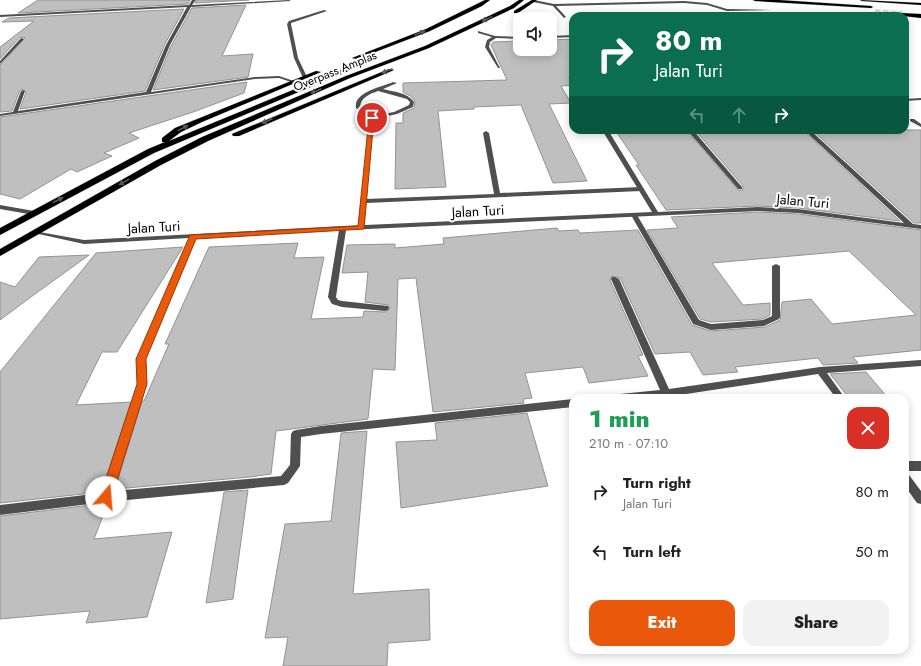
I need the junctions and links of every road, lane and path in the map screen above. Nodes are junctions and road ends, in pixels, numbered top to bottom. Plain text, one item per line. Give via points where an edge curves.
1 (194, 0) edge
2 (488, 0) edge
3 (522, 0) edge
4 (755, 0) edge
5 (859, 0) edge
6 (289, 1) dead end
7 (535, 1) edge
8 (554, 4) junction
9 (806, 4) junction
10 (921, 4) edge
11 (189, 7) junction
12 (870, 7) dead end
13 (897, 8) dead end
14 (770, 10) dead end
15 (921, 10) edge
16 (325, 11) dead end
17 (875, 12) dead end
18 (909, 15) edge
19 (0, 16) edge
20 (921, 16) edge
21 (564, 17) dead end
22 (502, 20) dead end
23 (490, 26) dead end
24 (476, 33) joint
25 (436, 34) dead end
26 (569, 36) edge
27 (429, 37) dead end
28 (495, 37) junction
29 (557, 37) edge
30 (513, 38) edge
31 (22, 39) dead end
32 (448, 45) dead end
33 (372, 59) dead end
34 (414, 60) dead end
35 (348, 61) dead end
36 (0, 63) edge
37 (400, 66) dead end
38 (499, 67) dead end
39 (327, 69) dead end
40 (305, 77) junction
41 (292, 82) junction
42 (395, 83) dead end
43 (23, 90) dead end
44 (380, 90) junction
45 (148, 94) junction
46 (921, 99) edge
47 (909, 100) edge
48 (15, 113) junction
49 (0, 115) edge
50 (372, 118) junction
51 (912, 120) dead end
52 (921, 126) edge
53 (486, 133) dead end
54 (607, 134) edge
55 (693, 134) edge
56 (811, 134) edge
57 (151, 151) junction
58 (158, 163) junction
59 (740, 188) dead end
60 (641, 189) junction
61 (497, 194) junction
62 (363, 201) junction
63 (0, 208) edge
64 (34, 213) junction
65 (656, 213) junction
66 (634, 215) junction
67 (911, 226) junction
68 (921, 226) edge
69 (343, 228) junction
70 (361, 228) junction
71 (0, 232) edge
72 (36, 232) junction
73 (193, 237) junction
74 (0, 253) edge
75 (776, 266) dead end
76 (615, 279) dead end
77 (385, 308) dead end
78 (921, 363) edge
79 (820, 370) junction
80 (666, 393) junction
81 (657, 394) edge
82 (838, 394) edge
83 (569, 403) edge
84 (909, 466) edge
85 (921, 466) edge
86 (909, 483) edge
87 (106, 497) junction
88 (921, 499) edge
89 (0, 510) edge

1 - 11 street
35 -> 2 highway via 428,30
3 -> 58 highway, Overpass Amplas via 434,44 348,77 216,134
4 - 9 highway
5 - 10 highway
6 - 11 street
7 - 8 street
7 - 22 highway
8 - 14 street via 684,2 707,4 727,10
8 - 21 street
9 - 12 highway
9 - 17 highway
11 - 19 street
11 - 45 street via 165,50
13 - 15 highway
16 - 40 street via 289,24 295,57
18 - 20 highway
23 - 24 highway
24 - 28 street
25 - 27 highway
26 - 29 street
28 - 30 street
28 - 38 street via 488,41 487,48
31 - 36 street
32 - 34 highway
33 - 57 highway, Overpass Amplas
37 -> 58 highway
39 - 40 highway
40 - 41 highway
41 - 45 street via 279,77 255,78
57 -> 41 highway via 178,130
42 - 44 street
43 - 48 street
44 - 50 street via 361,97 358,102 358,107
44 - 50 street via 409,98 411,106 396,113
45 - 48 street
46 - 47 street
48 - 49 street
50 - 62 street
51 - 52 street
53 - 61 street
54 - 60 street
55 - 59 street
56 - 67 street
64 -> 57 highway
58 -> 72 highway
60 - 61 street
60 - 65 street
61 - 62 street
62 - 70 street
63 - 64 street
64 - 71 highway
65 - 66 street, Jalan Turi
65 - 67 street, Jalan Turi via 790,210
66 - 70 street, Jalan Turi
66 - 75 street via 696,322 711,327 730,326 764,323 776,316
67 - 68 street, Jalan Turi
69 - 70 street, Jalan Turi
69 - 73 street, Jalan Turi
69 - 77 street via 332,297 335,302 342,304
72 - 73 street, Jalan Turi via 84,242
72 - 74 highway
73 - 87 street via 141,359 142,384
76 - 80 street
78 - 79 street
79 - 80 street
79 - 82 street
80 - 81 street
83 - 87 street via 296,434 295,466 284,480
84 - 85 street
86 - 88 street
87 - 89 street

